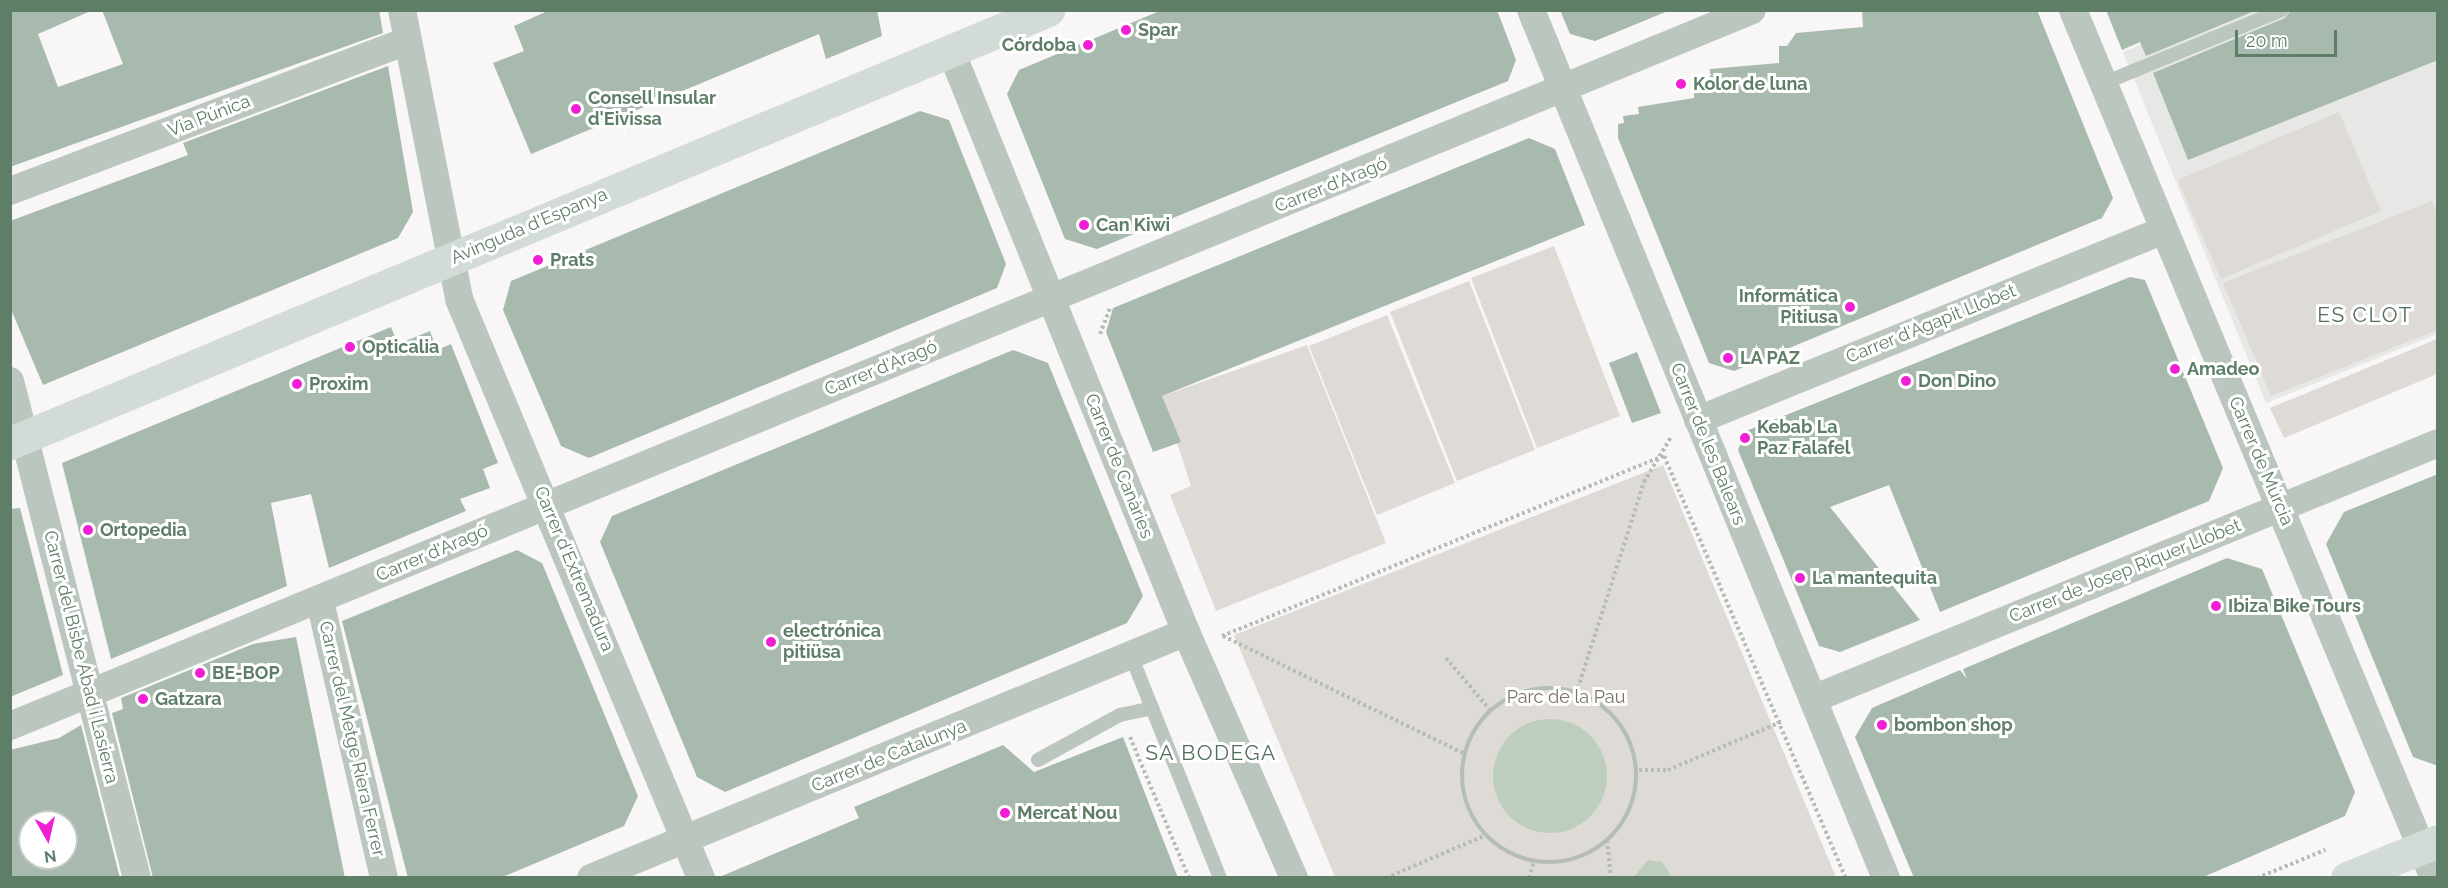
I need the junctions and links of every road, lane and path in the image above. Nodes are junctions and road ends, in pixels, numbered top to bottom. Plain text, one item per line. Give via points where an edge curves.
1 (402, 10) edge
2 (1048, 10) edge
3 (1531, 10) edge
4 (1752, 10) edge
5 (2073, 10) edge
6 (2282, 10) edge
7 (408, 41) junction
8 (951, 51) junction
9 (2104, 83) junction
10 (1562, 91) junction
11 (10, 191) edge
12 (2164, 230) junction
13 (448, 260) junction
14 (1053, 300) junction
15 (1112, 303) dead end
16 (1098, 340) dead end
17 (10, 381) edge
18 (1686, 425) junction
19 (18, 440) edge
20 (2438, 443) edge
21 (1664, 456) junction
22 (547, 504) junction
23 (2280, 507) junction
24 (320, 601) junction
25 (1217, 625) dead end
26 (1186, 632) junction
27 (1221, 636) junction
28 (1226, 646) dead end
29 (1132, 658) junction
30 (1446, 658) dead end
31 (90, 693) junction
32 (1576, 694) junction
33 (1813, 699) junction
34 (1152, 708) junction
35 (1491, 711) junction
36 (1782, 721) junction
37 (10, 726) edge
38 (1130, 736) dead end
39 (1465, 754) junction
40 (1038, 760) dead end
41 (1638, 770) junction
42 (1486, 835) junction
43 (685, 838) junction
44 (1607, 840) junction
45 (2430, 844) edge
46 (1534, 860) junction
47 (137, 878) edge
48 (384, 878) edge
49 (591, 878) edge
50 (701, 878) edge
51 (1189, 878) edge
52 (1220, 878) edge
53 (1294, 878) edge
54 (1386, 878) edge
55 (1529, 878) edge
56 (1611, 878) edge
57 (1846, 878) edge
58 (1886, 878) edge
59 (2347, 878) edge
60 (2434, 878) edge

1 - 7 street, Carrer d'Extremadura
2 - 8 street, Avinguda d'Espanya
3 - 10 street, Carrer de les Balears
4 - 10 street, Carrer d'Aragó
5 - 9 street, Carrer de Múrcia
6 - 9 lane
7 - 11 street, Via Púnica
7 - 13 street, Carrer d'Extremadura
8 - 13 street, Avinguda d'Espanya
8 - 14 street, Carrer de Canàries
9 - 12 street, Carrer de Múrcia
10 - 14 street, Carrer d'Aragó
10 - 18 street, Carrer de les Balears
12 - 18 street, Carrer d'Agapit Llobet
12 - 23 street, Carrer de Múrcia
13 - 19 street, Avinguda d'Espanya
13 - 22 street, Carrer d'Extremadura via 464,315
14 - 22 street, Carrer d'Aragó
14 - 26 street, Carrer de Canàries
15 - 16 path
17 - 19 street, Carrer del Bisbe Abad i Lasierra
18 - 21 path
18 - 33 street, Carrer de les Balears
19 - 31 street, Carrer del Bisbe Abad i Lasierra
20 - 23 street, Carrer de Josep Riquer Llobet
21 - 27 path
21 - 32 path via 1644,482
21 - 36 path
22 - 24 street, Carrer d'Aragó
22 - 43 street, Carrer d'Extremadura
23 - 33 street, Carrer de Josep Riquer Llobet
23 - 45 street, Carrer de Múrcia
24 - 31 street, Carrer d'Aragó
24 - 48 street, Carrer del Metge Riera Ferrer
25 - 27 path
26 - 29 street, Carrer de Catalunya
26 - 53 street, Carrer de Canàries
27 - 28 path
27 - 39 path
29 - 34 lane
29 - 43 street, Carrer de Catalunya
30 - 35 path
31 - 37 street, Carrer d'Aragó
31 - 47 street, Carrer del Bisbe Abad i Lasierra
32 - 35 path via 1533,690
32 - 41 path via 1610,714 1627,736
33 - 36 path
33 - 58 street, Carrer de les Balears
34 - 40 lane via 1120,716
34 - 52 lane
35 - 39 path
36 - 41 path via 1668,770
36 - 57 path
38 - 51 path
39 - 42 path via 1463,796
41 - 44 path via 1625,817
42 - 46 path via 1496,846
42 - 54 path
43 - 49 street, Carrer de Catalunya
43 - 50 street, Carrer d'Extremadura
44 - 46 path via 1582,856
44 - 56 path
45 - 59 street
45 - 60 street, Carrer de Múrcia
46 - 55 path

